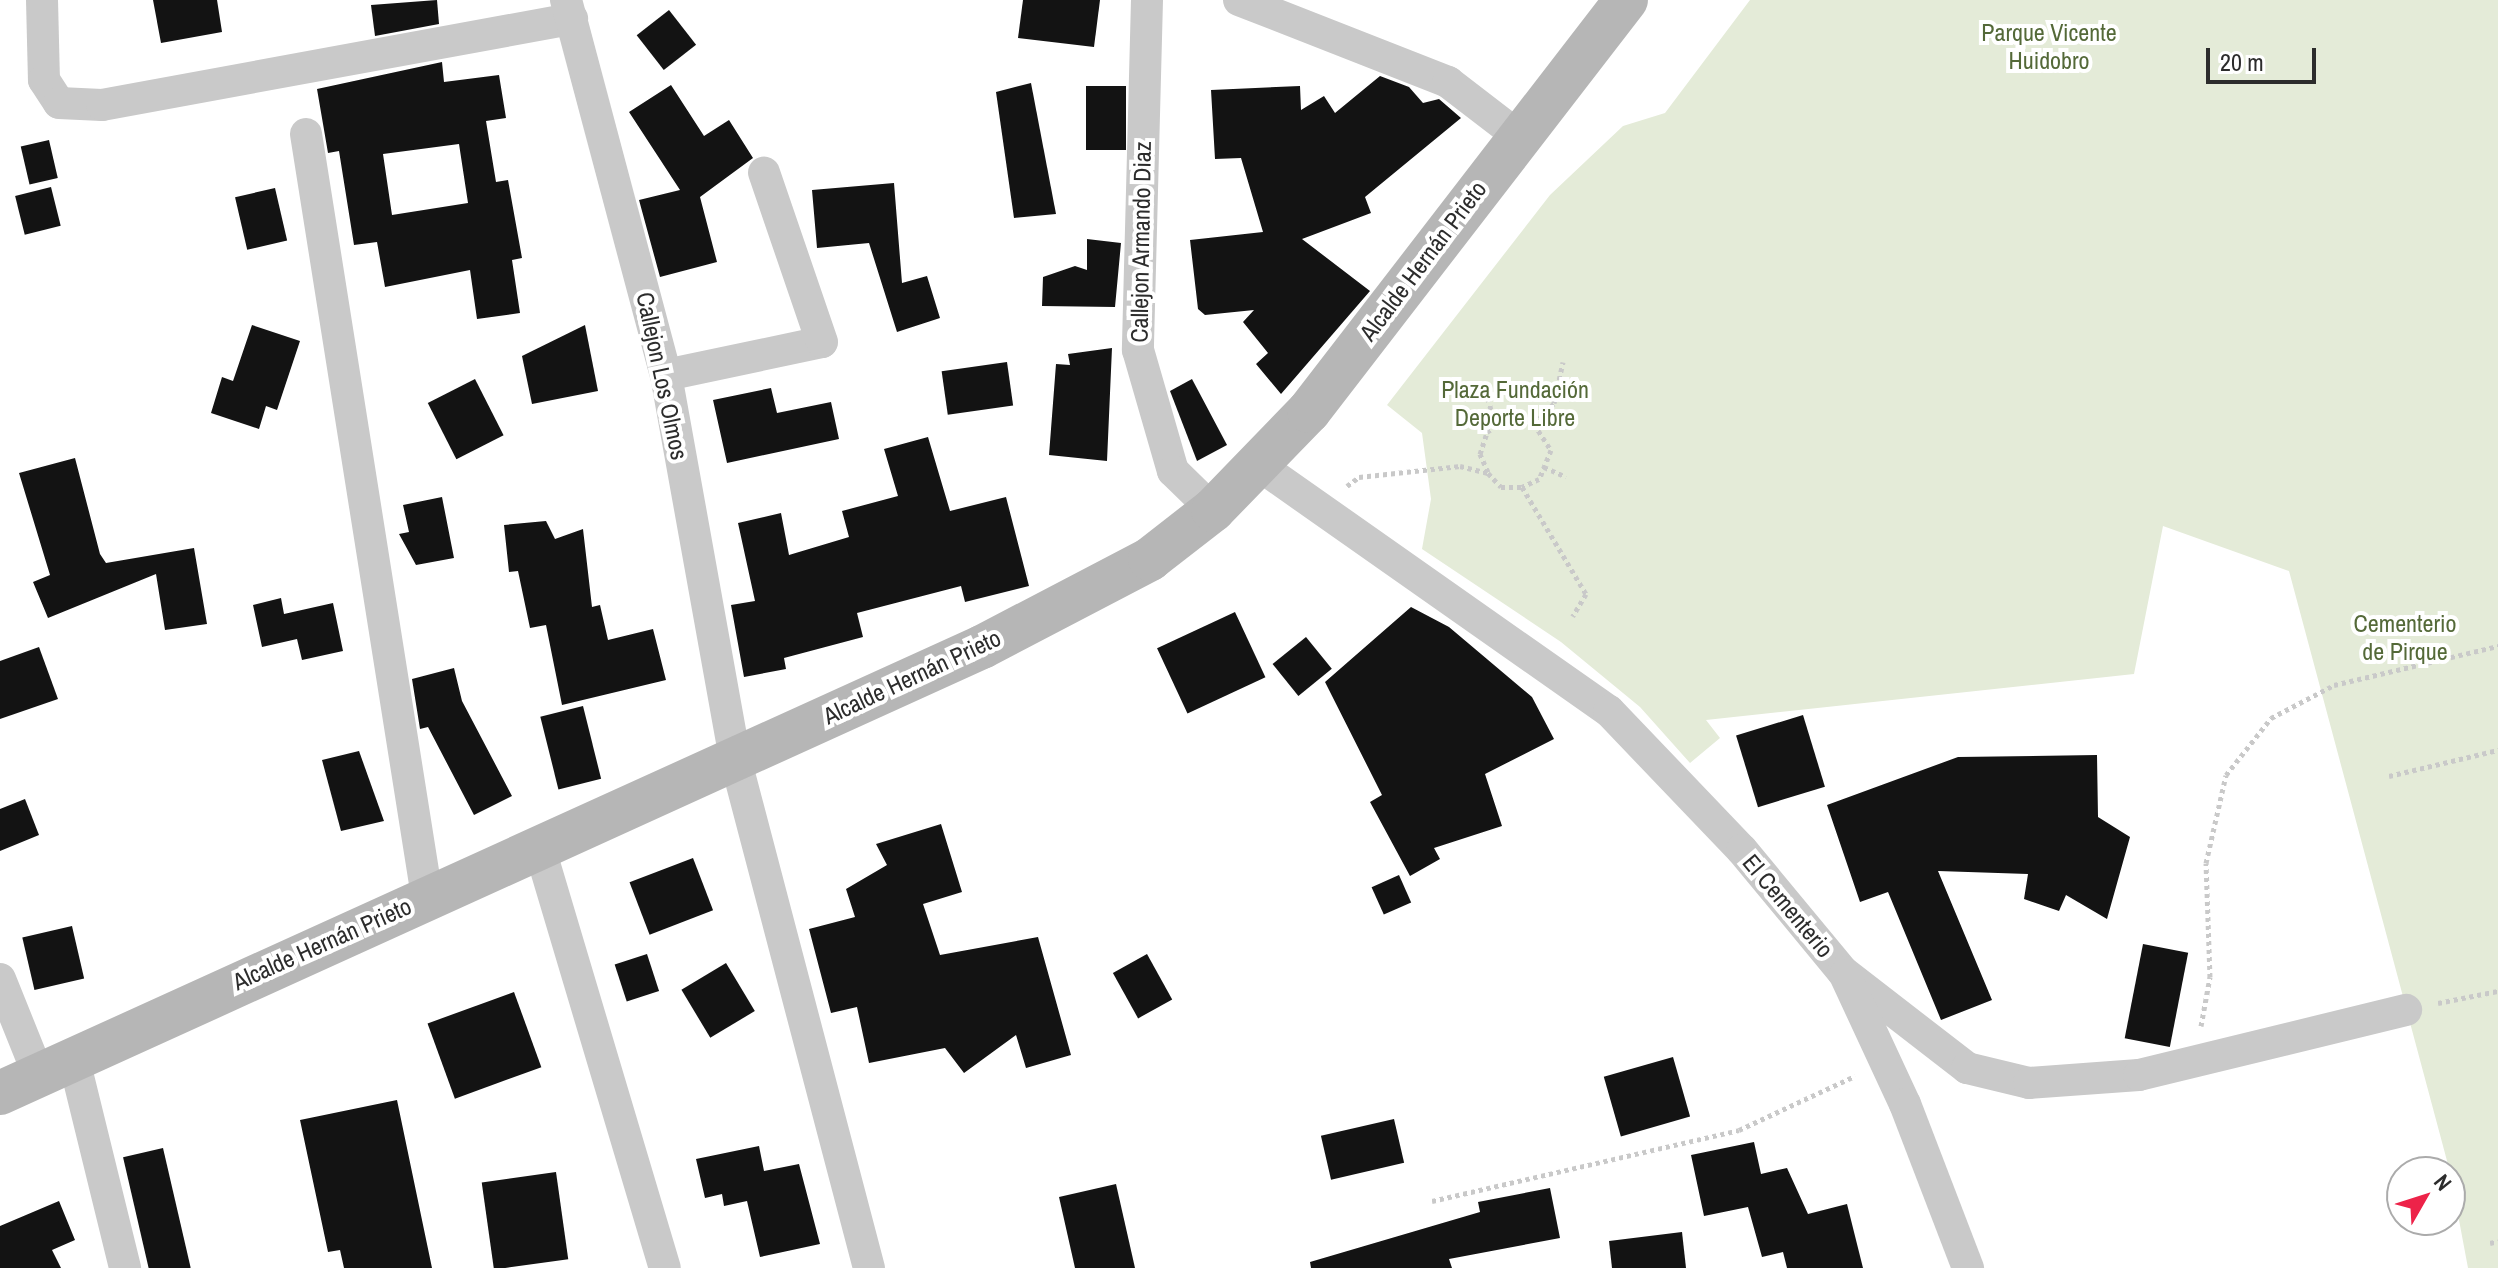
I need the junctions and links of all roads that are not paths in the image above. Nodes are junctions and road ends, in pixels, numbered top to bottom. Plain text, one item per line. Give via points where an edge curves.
1 (42, 0) edge
2 (1147, 0) edge
3 (1239, 0) edge
4 (1616, 4) edge
5 (569, 10) edge
6 (306, 134) dead end
7 (1518, 136) junction
8 (764, 173) dead end
9 (666, 375) junction
10 (1260, 466) junction
11 (1213, 510) junction
12 (735, 758) junction
13 (539, 846) junction
14 (427, 896) junction
15 (1843, 972) junction
16 (0, 979) edge
17 (2406, 1010) road end
18 (57, 1068) junction
19 (0, 1093) edge
20 (125, 1268) edge
21 (665, 1268) edge
22 (869, 1268) edge
23 (1968, 1268) edge

1 - 5 street via 44,80 59,103 102,105
2 - 11 street, Callejon Armando Diaz via 1138,350 1173,471
3 - 7 street via 1448,82
4 - 7 main road, Alcalde Hernán Prieto
5 - 9 street, Callejon Los Olmos
6 - 14 street
7 - 10 main road, Alcalde Hernán Prieto
8 - 9 street via 822,342
9 - 12 street, Callejon Los Olmos
10 - 11 main road, Alcalde Hernán Prieto
10 - 15 street, El Cementerio via 1609,711 1742,850
11 - 12 main road, Alcalde Hernán Prieto via 1121,577
12 - 13 main road, Alcalde Hernán Prieto
12 - 22 street, Callejon Los Olmos
13 - 14 main road, Alcalde Hernán Prieto
13 - 21 street
14 - 18 main road, Alcalde Hernán Prieto
15 - 17 street, El Cementerio via 1967,1068 2029,1083 2139,1075
15 - 23 street
16 - 18 street
18 - 19 main road, Alcalde Hernán Prieto
18 - 20 street

